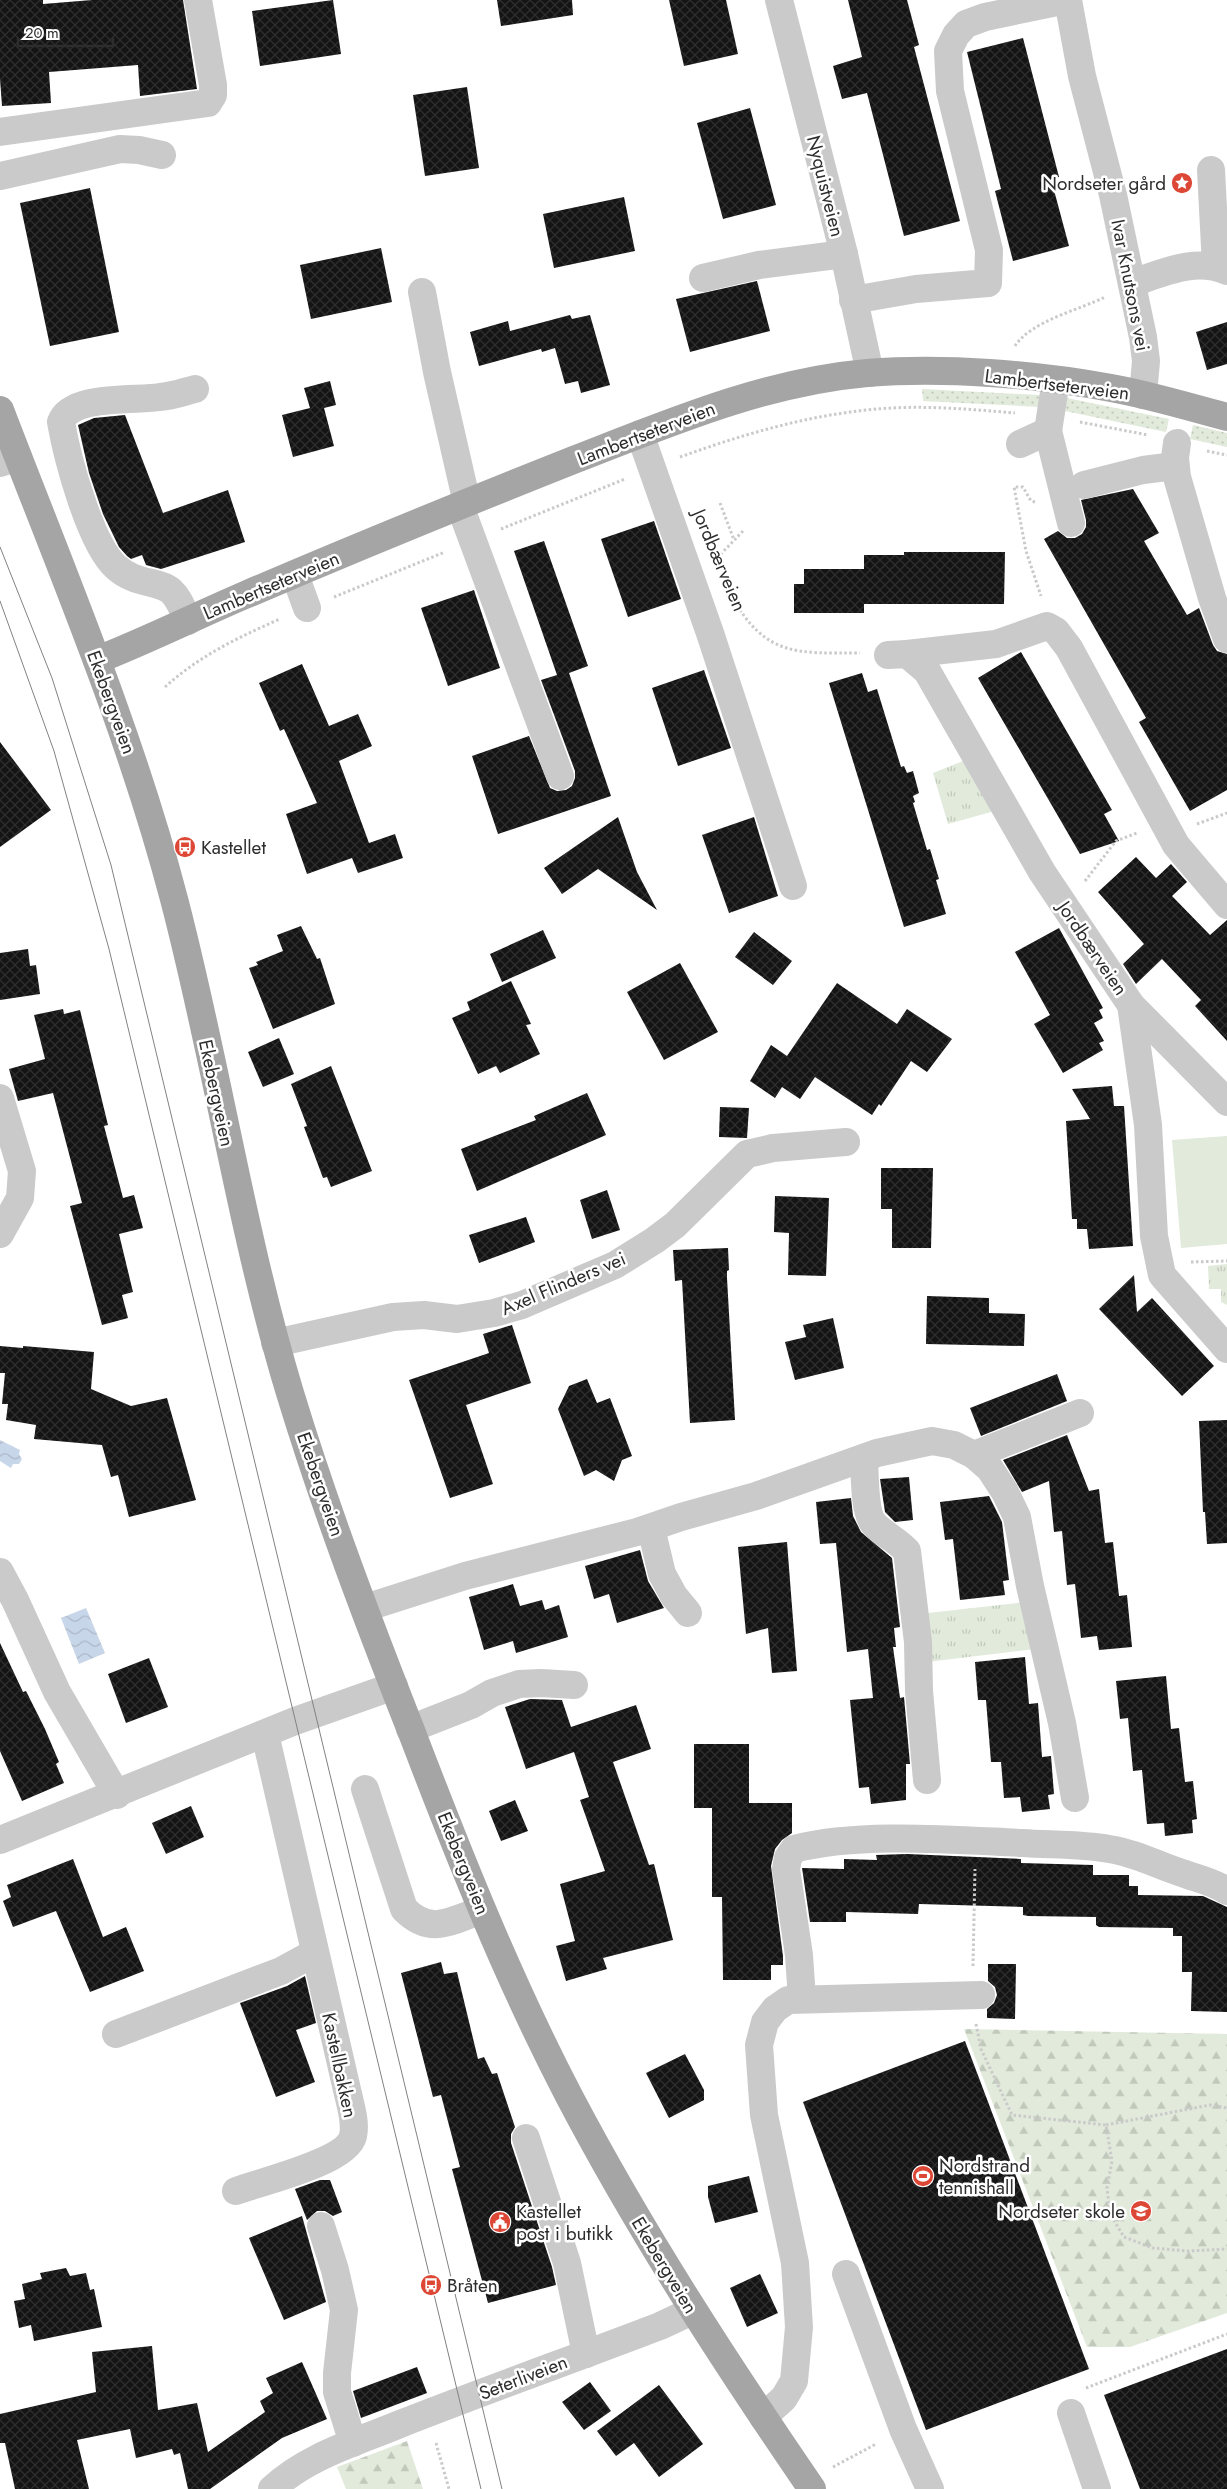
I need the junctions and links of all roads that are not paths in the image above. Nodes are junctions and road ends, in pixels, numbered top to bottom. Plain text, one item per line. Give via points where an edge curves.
1 (198, 0) edge
2 (779, 0) edge
3 (1067, 0) edge
4 (0, 132) edge
5 (162, 155) dead end
6 (1211, 170) dead end
7 (0, 176) edge
8 (844, 254) junction
9 (1222, 269) edge
10 (703, 278) dead end
11 (1132, 283) junction
12 (422, 292) dead end
13 (853, 300) junction
14 (870, 373) junction
15 (1056, 380) junction
16 (195, 389) dead end
17 (1143, 395) junction
18 (0, 410) edge
19 (1227, 417) edge
20 (1049, 424) junction
21 (640, 434) junction
22 (1020, 444) dead end
23 (9, 460) edge
24 (1084, 485) dead end
25 (463, 505) junction
26 (1071, 523) dead end
27 (295, 575) junction
28 (307, 608) dead end
29 (188, 621) junction
30 (1227, 640) edge
31 (98, 660) junction
32 (560, 776) dead end
33 (794, 886) dead end
34 (1227, 905) edge
35 (1131, 1004) junction
36 (0, 1098) edge
37 (1227, 1102) edge
38 (846, 1142) dead end
39 (0, 1234) edge
40 (275, 1343) junction
41 (1227, 1349) edge
42 (1080, 1413) dead end
43 (974, 1456) junction
44 (864, 1459) junction
45 (651, 1528) junction
46 (0, 1572) edge
47 (365, 1608) junction
48 (688, 1613) dead end
49 (574, 1685) dead end
50 (394, 1686) junction
51 (410, 1729) junction
52 (265, 1734) junction
53 (927, 1780) dead end
54 (365, 1789) dead end
55 (117, 1795) junction
56 (1075, 1798) dead end
57 (0, 1840) edge
58 (1227, 1890) edge
59 (482, 1910) junction
60 (314, 1952) junction
61 (976, 1996) road end
62 (802, 1999) junction
63 (116, 2034) dead end
64 (526, 2138) dead end
65 (236, 2191) dead end
66 (320, 2226) dead end
67 (846, 2274) dead end
68 (692, 2311) junction
69 (586, 2354) junction
70 (1071, 2413) road end
71 (763, 2417) junction
72 (353, 2443) junction
73 (272, 2489) edge
74 (812, 2489) edge
75 (930, 2489) edge
76 (1097, 2489) edge

1 - 4 street via 213,85 213,95 208,103
2 - 8 street, Nyquistveien
3 - 11 street, Ivar Knutsons vei
3 - 13 street via 966,24 948,51 950,91 989,250 988,283 916,289
5 - 7 street via 120,149
6 - 9 street
8 - 10 street via 759,265
8 - 13 street, Nyquistveien
9 - 11 street via 1187,266
11 - 17 street, Ivar Knutsons vei via 1146,361
12 - 25 street
13 - 14 street, Nyquistveien
14 - 15 main road, Lambertseterveien via 954,372
14 - 21 main road, Lambertseterveien via 771,390 726,402
15 - 17 main road, Lambertseterveien
15 - 20 street
16 - 29 street via 158,398 122,398 77,407 63,416 61,422 83,501 107,559 132,579 170,590
17 - 19 main road, Lambertseterveien
18 - 23 main road, Ekebergveien
20 - 22 street
20 - 26 street
21 - 25 main road, Lambertseterveien
21 - 33 street
23 - 31 main road, Ekebergveien
24 - 30 street via 1143,470 1176,454 1212,598
25 - 27 main road, Lambertseterveien
25 - 32 street via 472,541
27 - 28 street
27 - 29 main road, Lambertseterveien
29 - 31 main road, Lambertseterveien
31 - 40 main road, Ekebergveien via 138,773 174,901
34 - 35 street, Jordbærveien via 1196,870 1163,824 1069,648 1056,632 1047,626 996,644 898,654 927,671 937,686 1060,898
35 - 37 street
35 - 41 street, Jordbærveien via 1148,1125 1158,1264 1162,1275
36 - 39 street via 22,1171 20,1198
38 - 40 street, Axel Flinders vei via 773,1148 747,1154 656,1240 616,1265 522,1305 457,1319 424,1315 393,1317
40 - 47 main road, Ekebergveien via 312,1462
42 - 43 street
43 - 44 street via 954,1445 932,1441
43 - 56 street via 990,1469 1017,1517 1062,1722
44 - 45 street
44 - 53 street via 871,1518 907,1551 918,1642
45 - 47 street via 465,1576
45 - 48 street via 662,1574
46 - 55 street via 57,1692
47 - 50 main road, Ekebergveien
49 - 51 street via 519,1684
50 - 51 main road, Ekebergveien
50 - 52 street
51 - 59 main road, Ekebergveien
52 - 55 street
52 - 60 street, Kastellbakken
54 - 59 street via 404,1908 425,1924 450,1921
55 - 57 street
58 - 62 street via 1148,1859 1109,1849 975,1841 881,1840 837,1842 794,1849 786,1869
59 - 68 main road, Ekebergveien via 573,2102
60 - 63 street via 281,1970
60 - 65 street, Kastellbakken via 348,2094 353,2137 348,2145 326,2160
61 - 62 street
62 - 71 street via 788,2000 775,2009 765,2022 758,2045 764,2115 794,2263 798,2327 794,2381 784,2398
64 - 69 street via 567,2263
66 - 72 street via 344,2310 337,2392
67 - 75 street via 903,2429
68 - 69 street, Seterliveien
68 - 71 main road, Ekebergveien
69 - 72 street, Seterliveien
70 - 76 street
71 - 74 main road, Ekebergveien
72 - 73 street, Seterliveien via 304,2465

